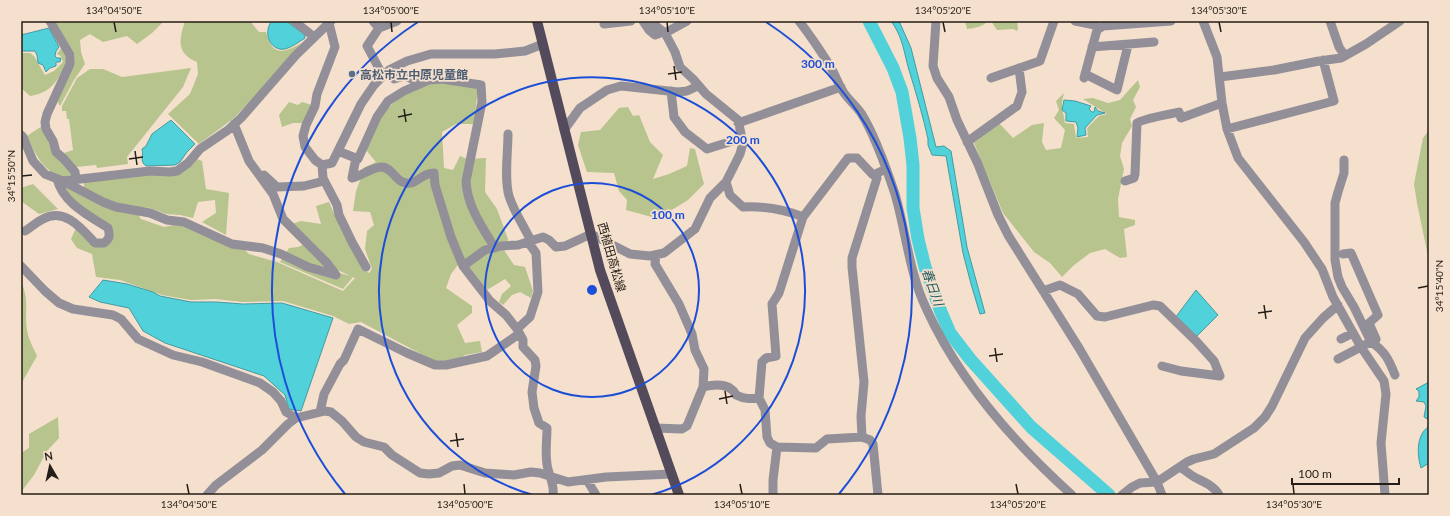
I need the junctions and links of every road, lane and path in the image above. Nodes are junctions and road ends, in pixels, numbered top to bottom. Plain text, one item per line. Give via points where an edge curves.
1 (50, 21) edge
2 (294, 21) edge
3 (398, 21) edge
4 (537, 21) edge
5 (632, 21) edge
6 (643, 21) edge
7 (654, 21) edge
8 (687, 21) edge
9 (799, 21) edge
10 (936, 21) edge
11 (1054, 21) edge
12 (1075, 21) edge
13 (1171, 21) edge
14 (1203, 21) edge
15 (1330, 21) edge
16 (1400, 21) edge
17 (330, 22) edge
18 (1154, 22) edge
19 (376, 24) edge
20 (604, 24) dead end
21 (1099, 28) junction
22 (664, 33) junction
23 (314, 37) junction
24 (1154, 42) dead end
25 (543, 44) junction
26 (1128, 45) junction
27 (1092, 47) junction
28 (1345, 56) junction
29 (1323, 60) junction
30 (1020, 68) junction
31 (384, 74) junction
32 (1220, 77) junction
33 (991, 78) dead end
34 (429, 80) junction
35 (698, 86) junction
36 (841, 87) junction
37 (671, 91) junction
38 (1222, 103) junction
39 (738, 123) junction
40 (234, 124) junction
41 (1227, 128) junction
42 (564, 130) junction
43 (508, 134) dead end
44 (21, 135) edge
45 (742, 138) junction
46 (967, 142) junction
47 (338, 151) junction
48 (356, 158) junction
49 (1344, 160) dead end
50 (322, 165) junction
51 (886, 169) junction
52 (257, 172) junction
53 (875, 174) junction
54 (60, 180) junction
55 (76, 180) junction
56 (324, 181) junction
57 (726, 182) junction
58 (1125, 182) dead end
59 (803, 217) junction
60 (25, 231) dead end
61 (591, 234) junction
62 (530, 241) junction
63 (495, 248) junction
64 (1343, 254) dead end
65 (656, 255) junction
66 (21, 266) edge
67 (366, 266) dead end
68 (463, 266) junction
69 (1043, 291) junction
70 (1338, 305) junction
71 (518, 332) junction
72 (1353, 333) junction
73 (1341, 339) dead end
74 (1371, 342) junction
75 (1361, 347) junction
76 (1338, 359) dead end
77 (1162, 366) dead end
78 (1395, 375) dead end
79 (703, 387) junction
80 (759, 398) junction
81 (320, 412) junction
82 (296, 418) junction
83 (656, 428) junction
84 (862, 437) junction
85 (777, 447) junction
86 (1180, 467) junction
87 (672, 474) junction
88 (550, 477) junction
89 (587, 480) junction
90 (1157, 482) junction
91 (1124, 493) edge
92 (207, 495) edge
93 (553, 495) edge
94 (596, 495) edge
95 (679, 495) edge
96 (773, 495) edge
97 (878, 495) edge
98 (1072, 495) edge
99 (1162, 495) edge
100 (1219, 495) edge
101 (1384, 495) edge

1 - 55 street via 70,55 70,64 47,114 46,129 56,152 74,172
2 - 23 street
3 - 19 street
4 - 25 main road, 西植田高松線
5 - 20 street
6 - 22 street via 655,34
7 - 22 street
8 - 22 street
9 - 36 street via 814,40
10 - 46 street via 934,66 937,78 949,97
11 - 30 street via 1040,61
12 - 21 street
13 - 18 street
14 - 32 street via 1217,57
15 - 28 street
16 - 28 street
17 - 23 street
17 - 50 street via 335,47 303,136 304,147 314,160
18 - 21 street
19 - 31 street via 367,46
21 - 27 street
22 - 35 street via 680,67
23 - 40 street
24 - 26 street
25 - 31 street via 524,51 496,54 431,54 407,61
25 - 42 main road, 西植田高松線
26 - 27 street
26 - 27 street via 1117,90 1084,76
28 - 29 street
29 - 32 street
29 - 41 street via 1334,101
30 - 33 street
30 - 46 street via 1022,92 1018,106
31 - 34 street via 394,79 405,76 416,81
31 - 47 street via 361,104
32 - 38 street
34 - 48 street via 388,101 377,117 358,159
34 - 63 street via 442,79 481,85 482,102 466,189 475,215
35 - 37 street via 687,91
35 - 39 street via 738,120
36 - 39 street
36 - 51 street via 864,119
37 - 42 street via 621,86 607,90 580,108
37 - 45 street via 674,118 685,132 707,149
38 - 41 street
38 - 58 street via 1181,118 1179,112 1140,120 1137,123 1136,174 1134,178
39 - 45 street
40 - 52 street via 249,160
40 - 55 street via 200,149 177,171 150,171
41 - 70 street via 1238,158 1304,242 1322,269
42 - 61 main road, 西植田高松線
43 - 62 street via 509,195
44 - 54 street via 34,161 44,174
45 - 57 street via 740,154
46 - 69 street via 998,215
47 - 48 street
47 - 50 street via 332,163
48 - 68 street via 352,178 382,167 406,183 413,183 428,173 434,174 450,237
49 - 74 street via 1344,173 1335,203 1335,260 1342,287
50 - 56 street
51 - 53 street
51 - 98 street via 899,210 913,272 936,330 970,383 998,420 1031,457
52 - 54 street via 273,194 283,219 336,275 308,267 263,248 232,244 184,222 116,207
52 - 56 street via 268,177 277,187 304,186
53 - 59 street via 873,175 857,158 848,158
53 - 84 street via 877,178 852,258 864,382
54 - 55 street
54 - 60 street via 62,193 72,204 108,228 109,239 104,244 95,243 70,219 60,216 44,218
56 - 67 street
57 - 59 street via 730,195 744,207 760,206
57 - 65 street via 710,198 695,229 664,254
59 - 80 street via 779,293 772,304 776,356 766,358 762,362
61 - 62 street via 556,247 543,237
61 - 65 street via 630,254
61 - 83 main road, 西植田高松線 via 600,270
62 - 63 street
62 - 71 street via 536,253 538,292 530,317
63 - 68 street via 485,250
64 - 74 street via 1351,252 1378,315 1369,323 1376,339
65 - 79 street via 655,264 679,304 692,334 695,350 704,369
66 - 82 street via 59,303 73,309 113,315 121,319 138,339 173,355 202,362 260,383 273,392 286,412
68 - 71 street
69 - 77 street via 1060,285 1078,294 1098,316 1106,317 1153,305 1160,306 1214,361 1220,376
69 - 90 street
70 - 72 street
70 - 86 street via 1305,338 1265,417 1254,428 1214,454 1194,459
71 - 81 street via 487,356 446,365 434,365 358,329 324,394
71 - 88 street via 523,340 523,347 535,360 532,392 534,408 539,423 547,428 546,461
72 - 73 street
72 - 75 street
74 - 75 street
74 - 78 street via 1389,359
75 - 76 street
75 - 101 street via 1384,381 1386,394 1381,443
79 - 80 street via 728,386 740,397
79 - 83 street via 687,426 682,429
80 - 85 street via 765,410 767,437 770,443
81 - 82 street
81 - 88 street via 331,412 356,437 364,442 384,447 420,473 439,473 460,465 485,473 514,475 531,472
82 - 92 street
83 - 87 main road, 西植田高松線
84 - 85 street via 827,439 816,448
84 - 97 street via 873,444
85 - 96 street
86 - 90 street
86 - 100 street via 1204,481
87 - 89 street
87 - 95 main road, 西植田高松線
88 - 89 street via 568,482
88 - 93 street
89 - 94 street
90 - 91 street via 1140,483
90 - 99 street

